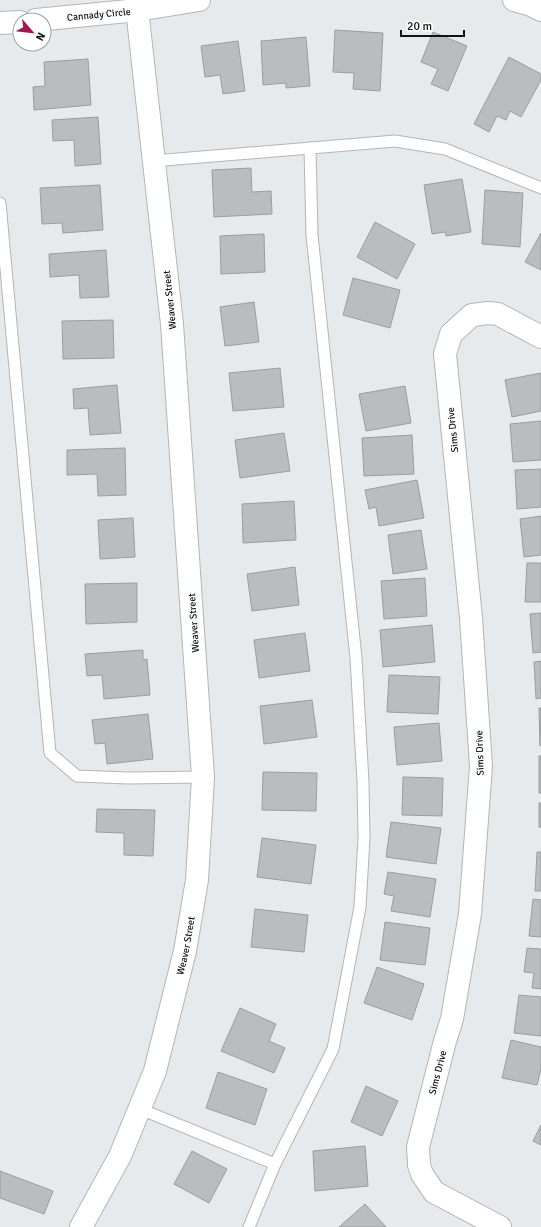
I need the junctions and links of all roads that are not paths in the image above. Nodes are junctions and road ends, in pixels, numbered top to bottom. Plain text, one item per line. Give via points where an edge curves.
1 (199, 0) edge
2 (137, 5) edge
3 (52, 18) edge
4 (12, 22) edge
5 (0, 23) edge
6 (310, 148) junction
7 (153, 161) junction
8 (541, 188) edge
9 (0, 203) edge
10 (541, 337) edge
11 (203, 777) junction
12 (140, 1109) junction
13 (275, 1164) junction
14 (81, 1227) edge
15 (249, 1227) edge
16 (500, 1227) edge

1 - 2 street, Cannady Circle
2 - 3 street, Cannady Circle
2 - 7 street, Weaver Street
4 - 5 street
6 - 7 lane
6 - 8 lane via 394,141 445,149
6 - 13 lane via 312,235 356,658 364,838 360,907 333,1049
7 - 11 street, Weaver Street via 172,324
9 - 11 lane via 50,753 77,776
10 - 16 street, Sims Drive via 498,314 472,315 451,334 445,354 471,618 481,766 470,914 452,1019 418,1147 419,1165 434,1192
11 - 12 street, Weaver Street via 198,880 185,951 155,1071
12 - 13 lane
12 - 14 street, Weaver Street via 120,1156
13 - 15 lane

